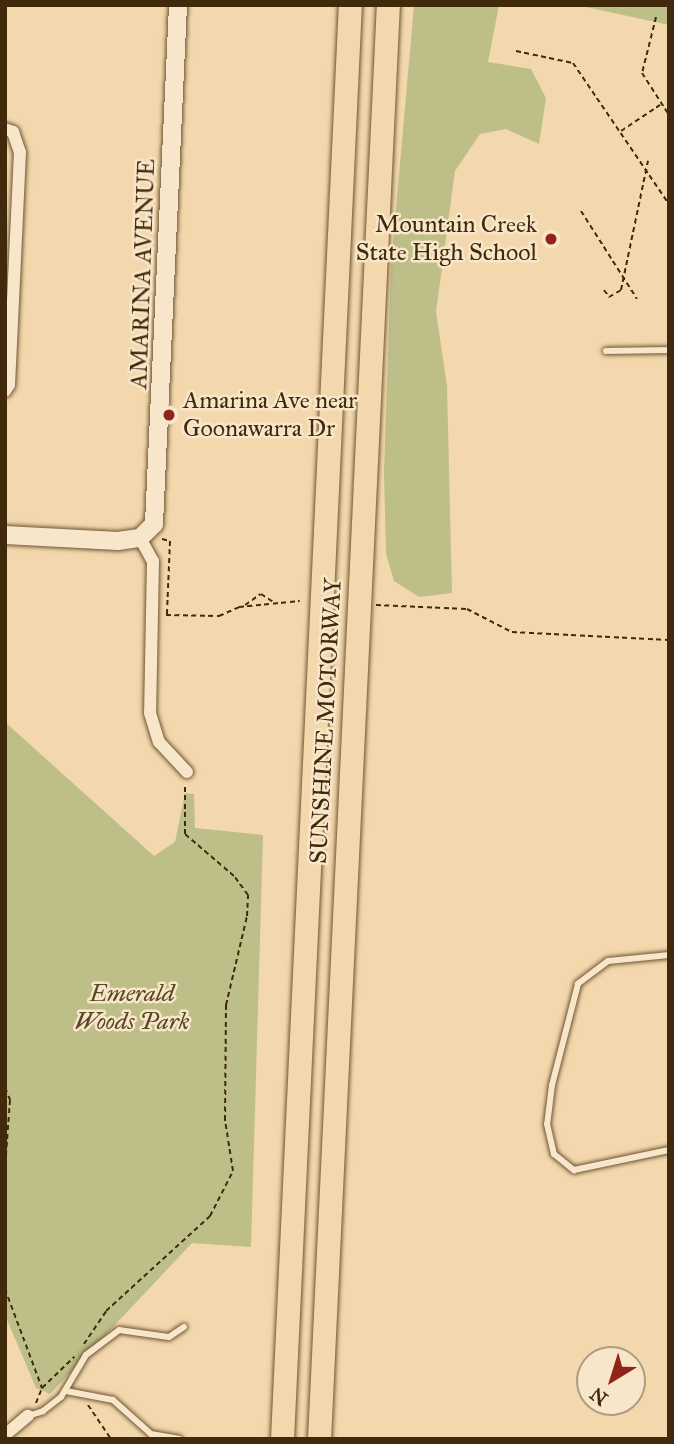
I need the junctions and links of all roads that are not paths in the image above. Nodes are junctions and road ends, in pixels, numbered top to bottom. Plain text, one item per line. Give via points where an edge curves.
1 (178, 5) edge
2 (338, 5) edge
3 (350, 5) edge
4 (388, 5) edge
5 (349, 32) junction
6 (5, 129) edge
7 (669, 350) edge
8 (606, 351) dead end
9 (5, 391) edge
10 (5, 535) edge
11 (140, 538) junction
12 (187, 772) road end
13 (669, 955) edge
14 (669, 1150) edge
15 (184, 1327) dead end
16 (66, 1391) junction
17 (28, 1416) joint
18 (5, 1435) edge
19 (180, 1439) edge
20 (282, 1439) edge
21 (319, 1439) edge

1 - 11 street, AMARINA AVENUE via 158,506 154,524
2 - 5 highway
3 - 5 highway, SUNSHINE MOTORWAY
4 - 21 highway, SUNSHINE MOTORWAY
5 - 20 highway, SUNSHINE MOTORWAY
6 - 9 street via 13,132 20,152 9,385
7 - 8 lane
10 - 11 street
11 - 12 street via 153,561 161,615 148,681 150,713 159,742
13 - 14 lane via 608,961 578,984 552,1085 547,1124 554,1154 575,1170
15 - 16 lane via 169,1337 119,1330 86,1355
16 - 17 lane via 46,1410
16 - 19 lane via 113,1400 151,1434
17 - 18 street

